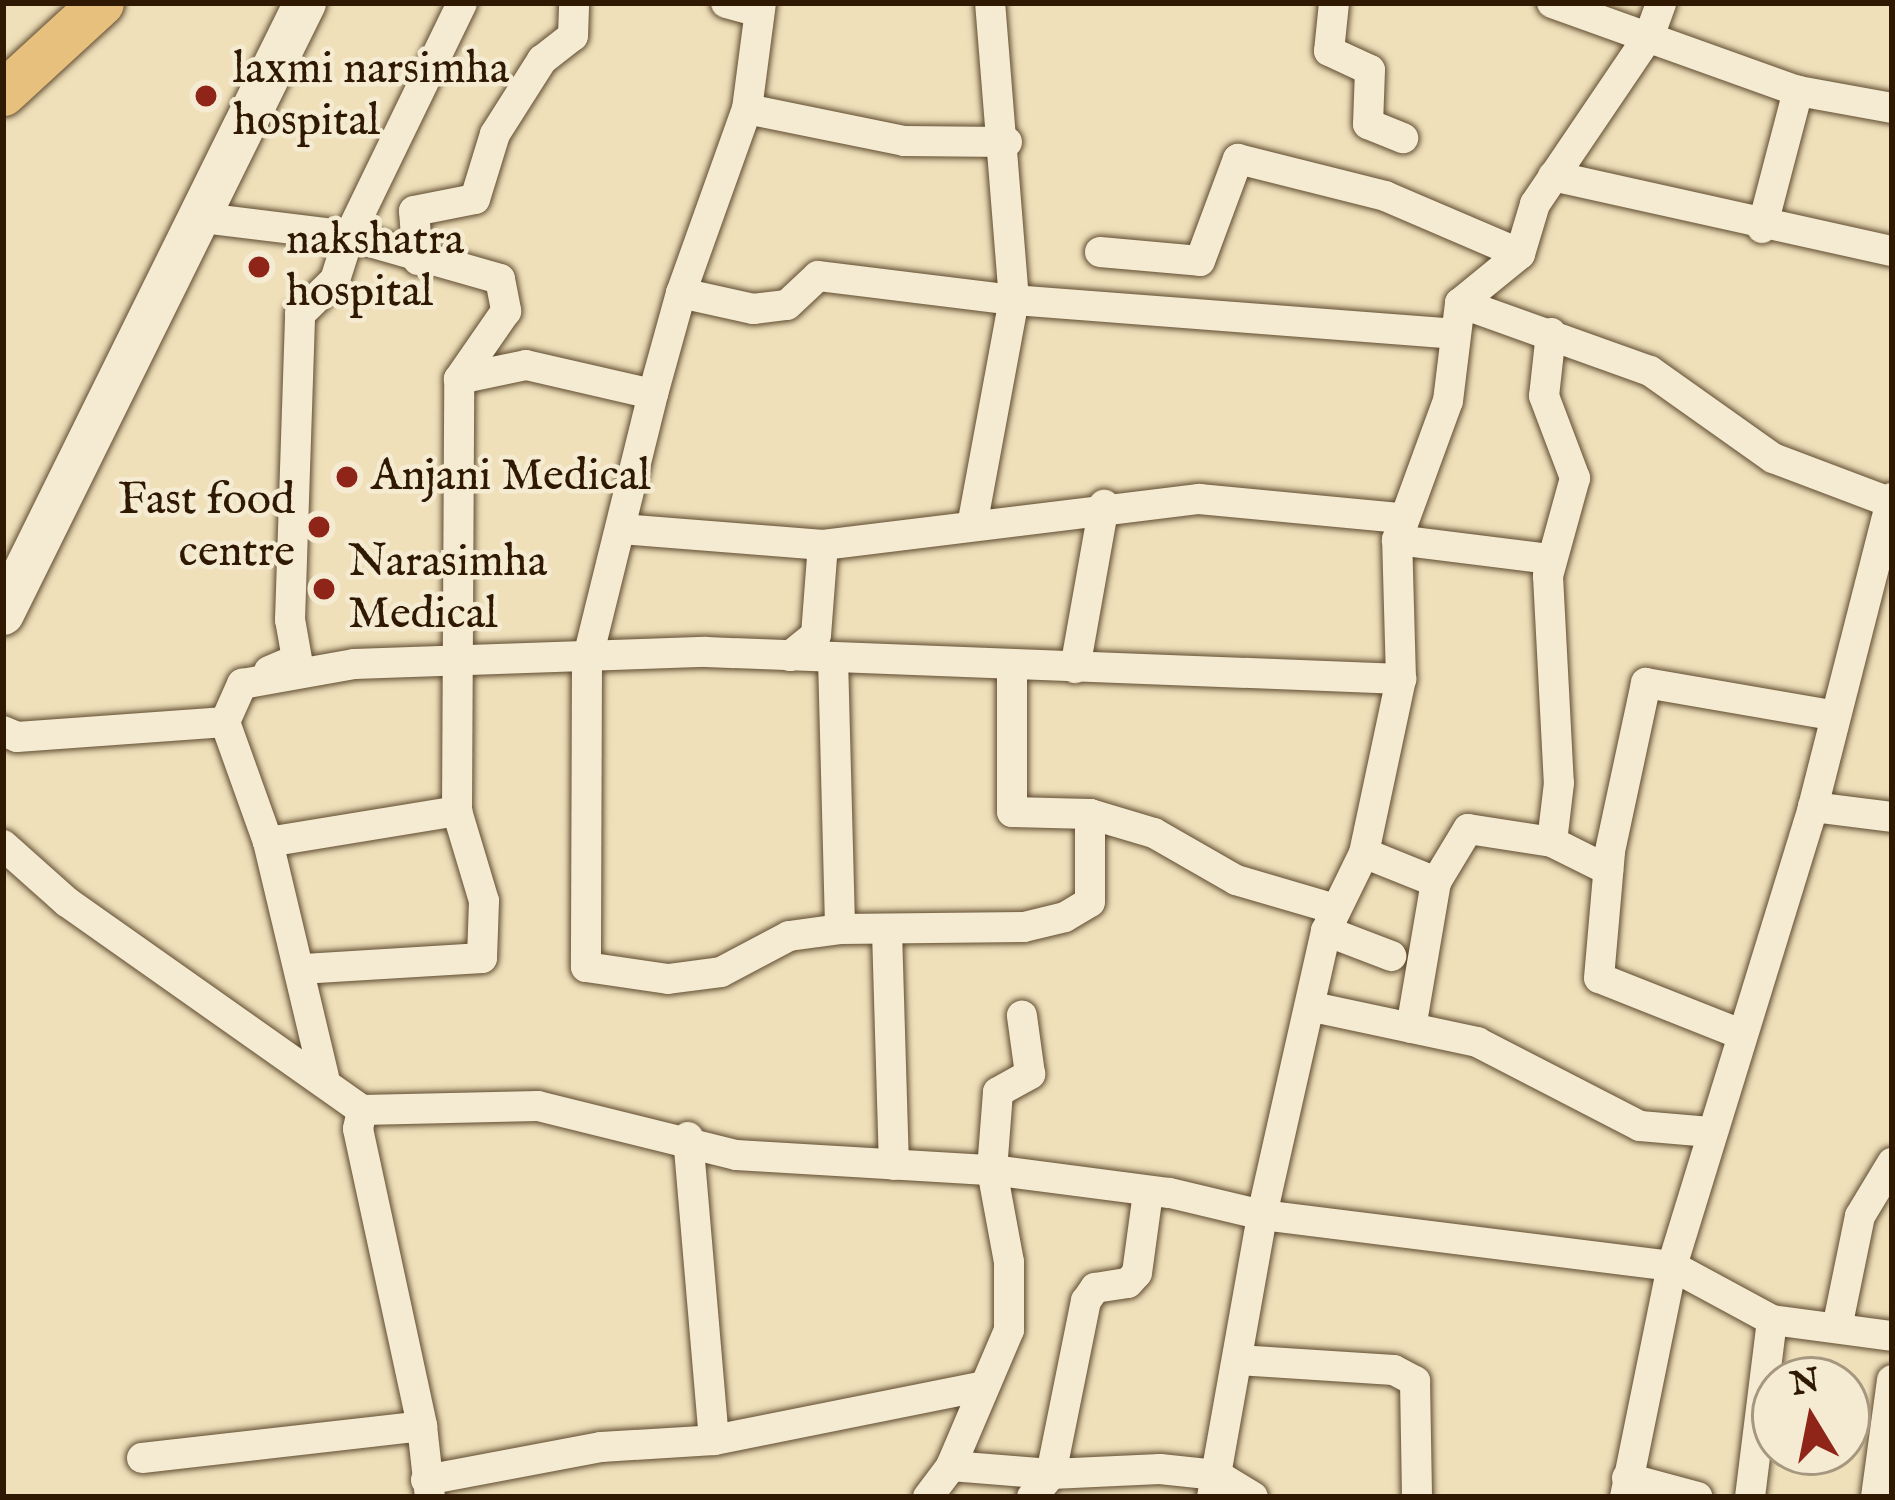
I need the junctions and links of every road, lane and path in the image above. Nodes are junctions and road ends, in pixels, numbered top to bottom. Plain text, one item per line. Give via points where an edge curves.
1 (59, 3) edge
2 (101, 3) edge
3 (305, 3) edge
4 (462, 3) edge
5 (574, 3) edge
6 (726, 3) edge
7 (990, 3) edge
8 (1334, 3) edge
9 (1552, 3) edge
10 (1661, 3) edge
11 (760, 8) edge
12 (1650, 34) junction
13 (3, 54) edge
14 (1798, 91) junction
15 (3, 93) edge
16 (1892, 108) edge
17 (747, 109) junction
18 (1403, 138) dead end
19 (1007, 142) junction
20 (1553, 176) junction
21 (195, 217) junction
22 (1762, 228) junction
23 (349, 236) junction
24 (1892, 251) edge
25 (1100, 252) dead end
26 (1520, 254) junction
27 (418, 260) junction
28 (681, 293) junction
29 (1014, 300) junction
30 (1460, 303) junction
31 (1551, 333) junction
32 (1452, 334) junction
33 (459, 379) junction
34 (653, 394) junction
35 (1892, 501) edge
36 (1104, 505) junction
37 (972, 526) junction
38 (621, 529) junction
39 (1399, 529) junction
40 (823, 544) junction
41 (1550, 559) junction
42 (1861, 606) junction
43 (3, 614) edge
44 (1892, 614) edge
45 (790, 656) junction
46 (833, 658) junction
47 (587, 660) junction
48 (456, 663) junction
49 (1012, 664) junction
50 (1075, 668) junction
51 (1400, 679) junction
52 (242, 684) junction
53 (1832, 716) junction
54 (225, 722) junction
55 (3, 731) edge
56 (1814, 808) junction
57 (457, 811) junction
58 (1090, 814) junction
59 (1892, 817) edge
60 (268, 842) junction
61 (1552, 842) junction
62 (3, 845) edge
63 (1364, 854) junction
64 (1608, 870) junction
65 (1436, 882) junction
66 (1329, 920) junction
67 (840, 929) junction
68 (887, 931) junction
69 (1391, 956) dead end
70 (300, 969) junction
71 (1312, 1007) junction
72 (1022, 1016) dead end
73 (1412, 1028) junction
74 (1738, 1033) junction
75 (324, 1077) junction
76 (362, 1110) junction
77 (1710, 1132) junction
78 (688, 1138) junction
79 (1892, 1163) edge
80 (893, 1166) junction
81 (992, 1170) junction
82 (1148, 1193) junction
83 (1262, 1215) junction
84 (1672, 1266) junction
85 (1772, 1320) junction
86 (1838, 1323) junction
87 (1892, 1336) edge
88 (1238, 1360) junction
89 (1892, 1380) edge
90 (979, 1387) junction
91 (422, 1426) junction
92 (714, 1440) junction
93 (142, 1459) dead end
94 (951, 1466) junction
95 (1041, 1485) edge
96 (1214, 1486) edge
97 (428, 1488) edge
98 (1626, 1488) edge
99 (928, 1497) edge
100 (1253, 1497) edge
101 (1417, 1497) edge
102 (1698, 1497) edge
103 (1750, 1497) edge
104 (1876, 1497) edge

1 - 13 main road
2 - 15 main road
3 - 21 main road
4 - 23 street
5 - 27 street via 573,36 542,60 495,134 475,199 414,211
6 - 11 street
7 - 19 street via 990,59
8 - 18 street via 1329,51 1370,70 1368,124
9 - 12 street
10 - 12 street
11 - 17 street
12 - 14 street
12 - 20 street
14 - 16 street
14 - 22 street
17 - 19 street via 904,141
17 - 28 street
19 - 29 street
20 - 22 street
20 - 26 street via 1534,203
21 - 23 street
21 - 43 main road
22 - 24 street
23 - 27 street
23 - 52 street via 335,280 299,314 290,620 297,659
25 - 26 street via 1200,261 1238,159 1385,196
26 - 30 street
27 - 33 street via 500,279 506,311
28 - 29 street via 753,309 788,305 818,276
28 - 34 street
29 - 32 street
29 - 37 street
30 - 31 street
30 - 32 street
31 - 35 street via 1650,371 1774,458
31 - 41 street via 1544,397 1575,478
32 - 39 street via 1448,401
33 - 34 street via 526,365
33 - 48 street
34 - 38 street
35 - 42 street
36 - 37 street
36 - 39 street via 1198,499
36 - 50 street
37 - 40 street
38 - 40 street
38 - 47 street
39 - 41 street
39 - 51 street
40 - 45 street via 816,634
41 - 61 street via 1559,783
42 - 44 street
42 - 53 street
45 - 46 street
45 - 47 street
46 - 49 street
46 - 67 street
47 - 48 street
47 - 67 street via 586,967 668,979 721,972 789,936
48 - 52 street via 354,664
48 - 57 street
49 - 50 street
49 - 58 street via 1012,812
50 - 51 street
51 - 63 street
52 - 54 street
53 - 56 street
53 - 64 street via 1646,683
54 - 55 street via 17,737
54 - 60 street
56 - 59 street
56 - 74 street
57 - 60 street
57 - 70 street via 484,901 482,958
58 - 66 street via 1154,833
58 - 68 street via 1090,902 1065,917 1024,927
60 - 70 street
61 - 64 street
61 - 65 street via 1475,825
62 - 75 street via 67,902
63 - 65 street
63 - 66 street
64 - 74 street via 1599,978
65 - 73 street
66 - 69 street
66 - 71 street
67 - 68 street
68 - 80 street
70 - 75 street
71 - 73 street
71 - 83 street
72 - 81 street via 1030,1074 998,1092
73 - 77 street via 1477,1042 1640,1126
74 - 77 street
75 - 76 street
76 - 78 street via 538,1106
76 - 91 street via 358,1129
77 - 84 street
78 - 80 street via 736,1155
78 - 92 street
79 - 86 street via 1860,1216
80 - 81 street
81 - 82 street
81 - 90 street via 1010,1262 1009,1330
82 - 83 street
82 - 95 street via 1137,1273 1128,1283 1096,1288 1086,1301
83 - 84 street
83 - 88 street
84 - 85 street
84 - 98 street
85 - 86 street
85 - 103 street
86 - 87 street
88 - 96 street
88 - 101 street via 1394,1370 1415,1381
89 - 104 street
90 - 92 street
90 - 94 street
91 - 93 street
91 - 97 street
92 - 97 street via 601,1447
94 - 95 street
94 - 99 street
95 - 96 street
96 - 100 street
98 - 102 street

